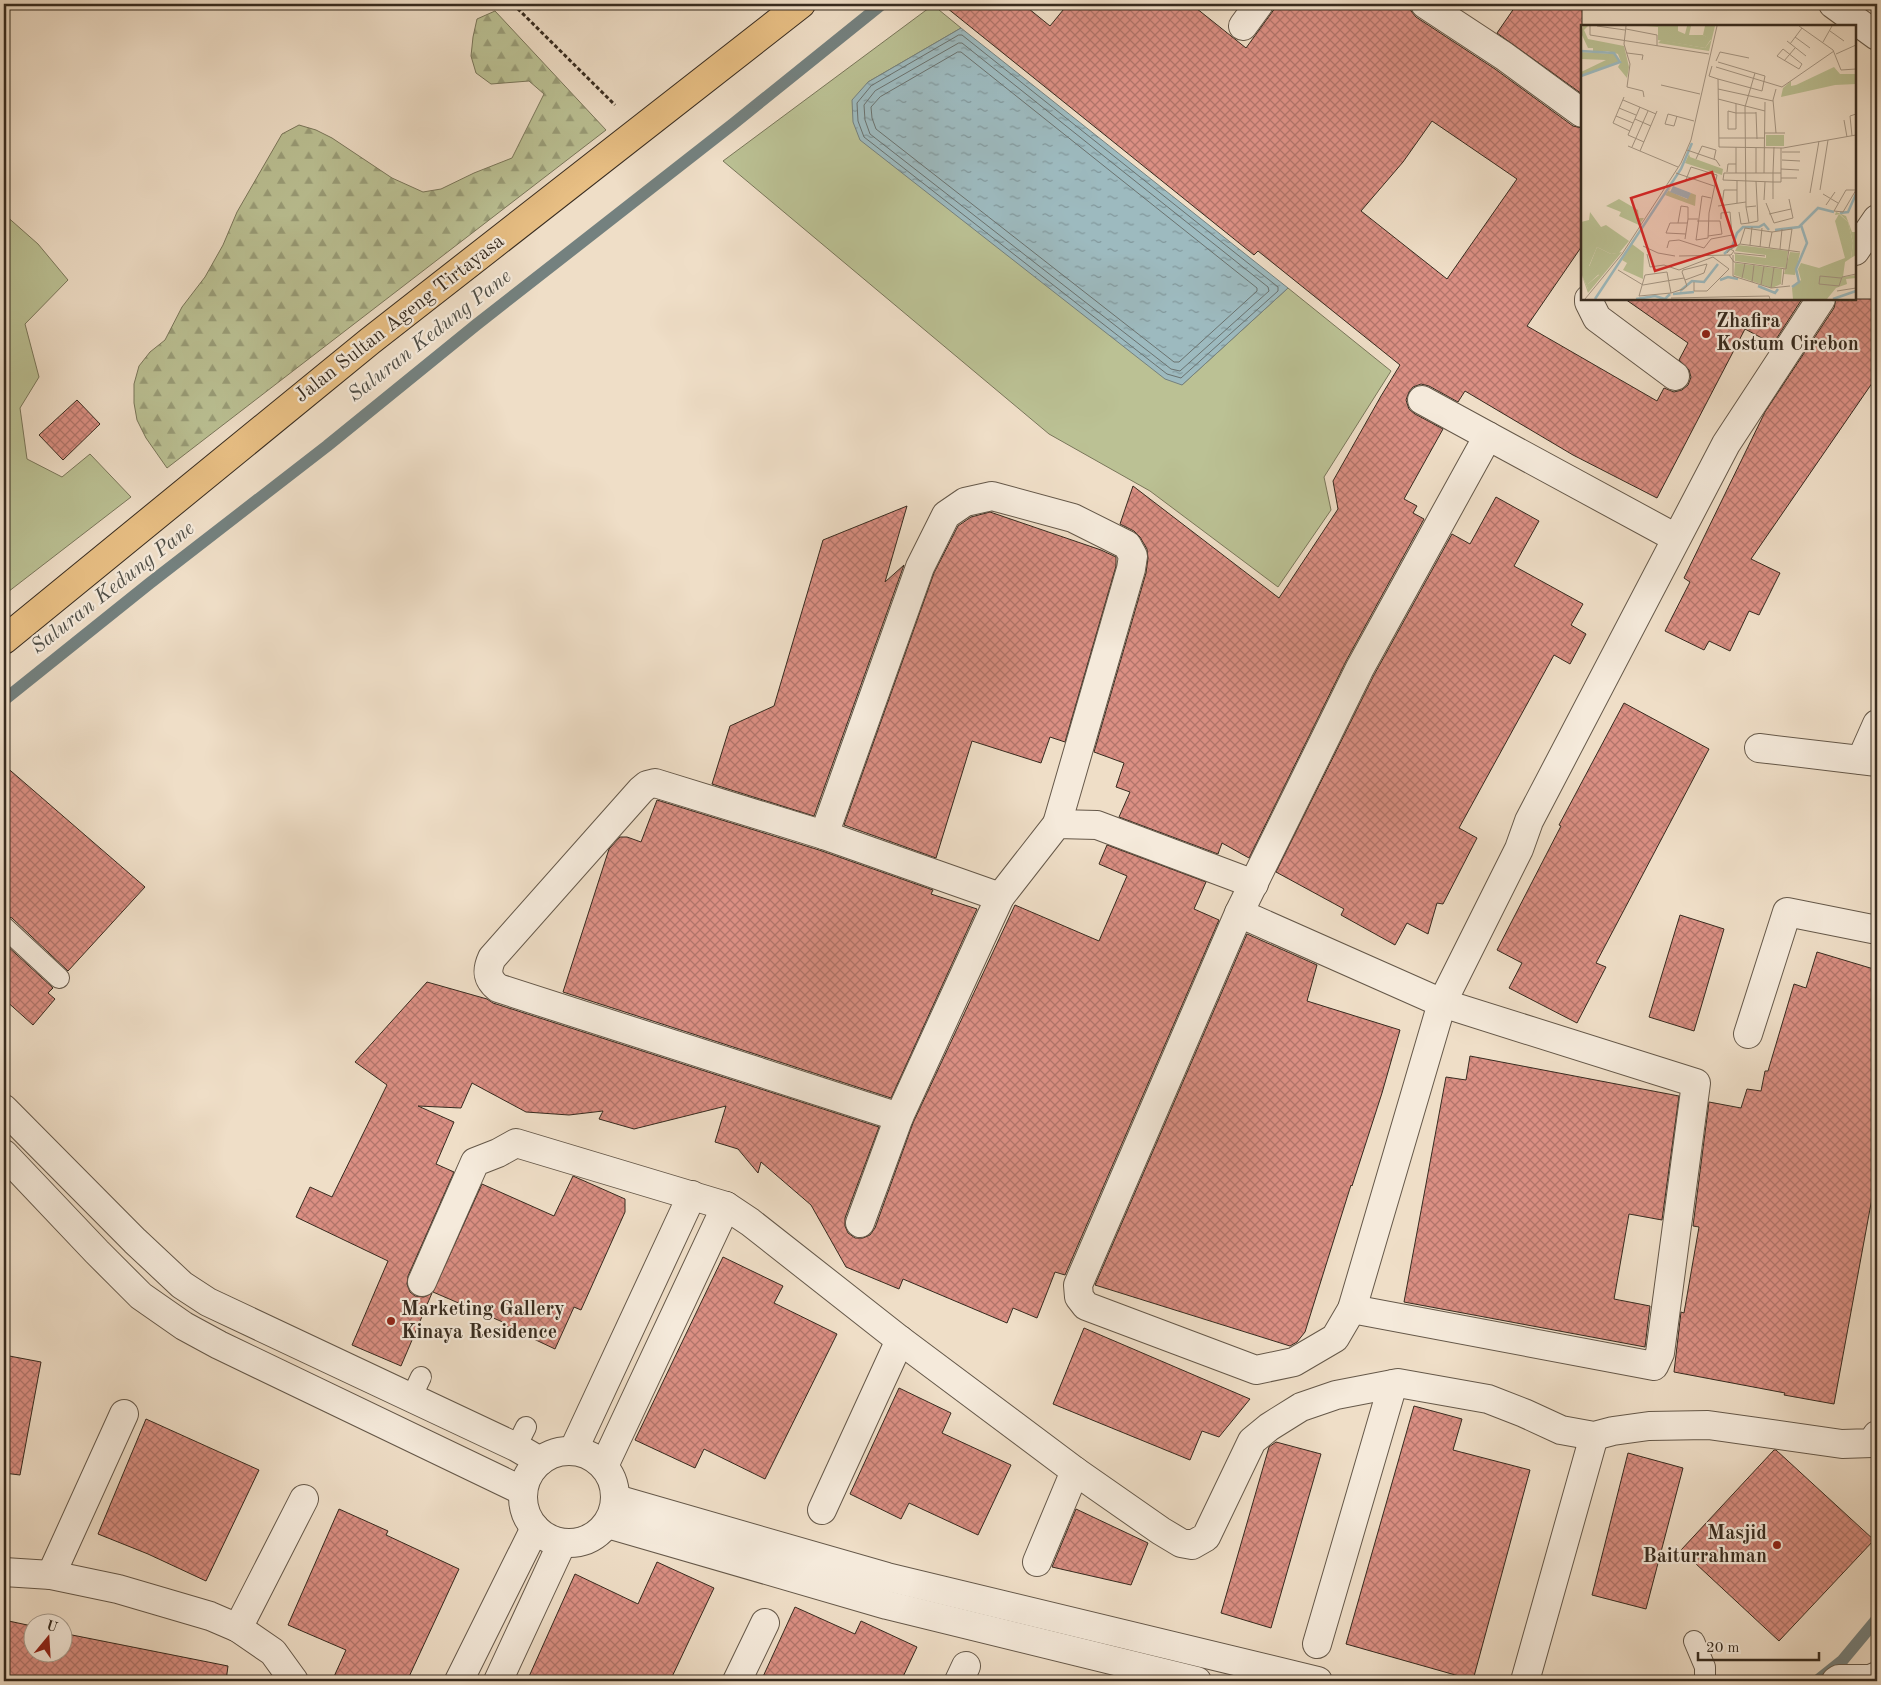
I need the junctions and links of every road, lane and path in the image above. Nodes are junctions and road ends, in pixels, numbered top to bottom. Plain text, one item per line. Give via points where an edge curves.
1 (512, 4) edge
2 (801, 4) edge
3 (1259, 4) edge
4 (1425, 4) edge
5 (1833, 4) edge
6 (1243, 26) dead end
7 (1877, 36) edge
8 (1581, 112) edge
9 (636, 134) junction
10 (1877, 219) edge
11 (1856, 250) edge
12 (1589, 300) edge
13 (1820, 300) edge
14 (1675, 376) dead end
15 (1422, 400) dead end
16 (1488, 436) junction
17 (1676, 538) junction
18 (4, 640) edge
19 (1877, 724) edge
20 (1759, 748) dead end
21 (1869, 761) edge
22 (1057, 824) junction
23 (824, 835) junction
24 (1254, 884) junction
25 (1000, 897) junction
26 (1239, 913) junction
27 (4, 927) edge
28 (1877, 930) edge
29 (59, 978) dead end
30 (1442, 1003) junction
31 (1748, 1034) dead end
32 (4, 1109) edge
33 (899, 1117) junction
34 (4, 1154) edge
35 (692, 1195) junction
36 (726, 1206) junction
37 (860, 1223) dead end
38 (422, 1282) dead end
39 (1352, 1309) junction
40 (900, 1340) junction
41 (1393, 1384) junction
42 (124, 1414) dead end
43 (1877, 1435) edge
44 (1594, 1436) junction
45 (573, 1451) junction
46 (540, 1461) junction
47 (604, 1466) junction
48 (1075, 1471) junction
49 (523, 1491) junction
50 (304, 1499) dead end
51 (822, 1510) dead end
52 (612, 1511) junction
53 (535, 1528) junction
54 (562, 1543) junction
55 (1036, 1562) dead end
56 (4, 1572) edge
57 (51, 1575) junction
58 (765, 1623) dead end
59 (238, 1628) junction
60 (1694, 1641) dead end
61 (1317, 1644) dead end
62 (1705, 1674) edge
63 (1872, 1679) edge
64 (294, 1681) edge
65 (458, 1681) edge
66 (498, 1681) edge
67 (737, 1681) edge
68 (1197, 1681) edge
69 (1318, 1681) edge
70 (1525, 1681) edge
71 (1836, 1681) edge

1 - 9 path via 613,102
2 - 9 main road, Jalan Sultan Ageng Tirtayasa
3 - 6 street
4 - 8 street
5 - 7 street
9 - 18 main road, Jalan Sultan Ageng Tirtayasa via 370,341
10 - 11 street
12 - 14 street via 1597,318
13 - 17 street via 1726,444
15 - 16 street
16 - 17 street
16 - 24 street via 1360,668
17 - 30 street via 1529,822 1520,849
19 - 21 street
20 - 21 street
22 - 23 street via 1133,556 1127,545 1072,518 992,496 965,502 946,514 920,567
22 - 24 street via 1097,825
22 - 25 street
23 - 25 street
23 - 33 street via 655,783 647,785 492,958 488,978 498,988
24 - 26 street
25 - 33 street
26 - 30 street
26 - 39 street via 1078,1285 1079,1297 1086,1306 1256,1370 1294,1362 1335,1338
27 - 29 lane
28 - 31 street via 1787,912
30 - 39 street
30 - 39 street via 1696,1083 1660,1353 1654,1366
32 - 46 street via 182,1285 208,1302 416,1388 521,1437
33 - 37 street
34 - 49 street via 141,1296 184,1326
35 - 36 street
35 - 38 street via 516,1143 475,1162
35 - 45 street
36 - 40 street
36 - 47 street
40 - 48 street
40 - 51 street
41 - 44 street via 1488,1399 1562,1430
41 - 48 street via 1336,1395 1301,1407 1269,1427 1252,1441 1206,1537 1192,1545 1181,1543 1160,1531
41 - 61 street
42 - 57 street
43 - 44 street via 1872,1443 1842,1444 1708,1424 1649,1426
44 - 70 street
45 - 46 street via 555,1453
45 - 47 street via 590,1456
46 - 49 street via 526,1480
47 - 52 street via 613,1482
48 - 55 street
49 - 53 street via 525,1511
50 - 59 street
52 - 54 street via 592,1538
52 - 68 street via 887,1606
52 - 69 street
53 - 54 street
53 - 65 street
54 - 66 street
56 - 57 street
57 - 59 street via 118,1589 210,1616
58 - 67 street
59 - 64 street via 273,1652
60 - 62 lane
63 - 71 street

